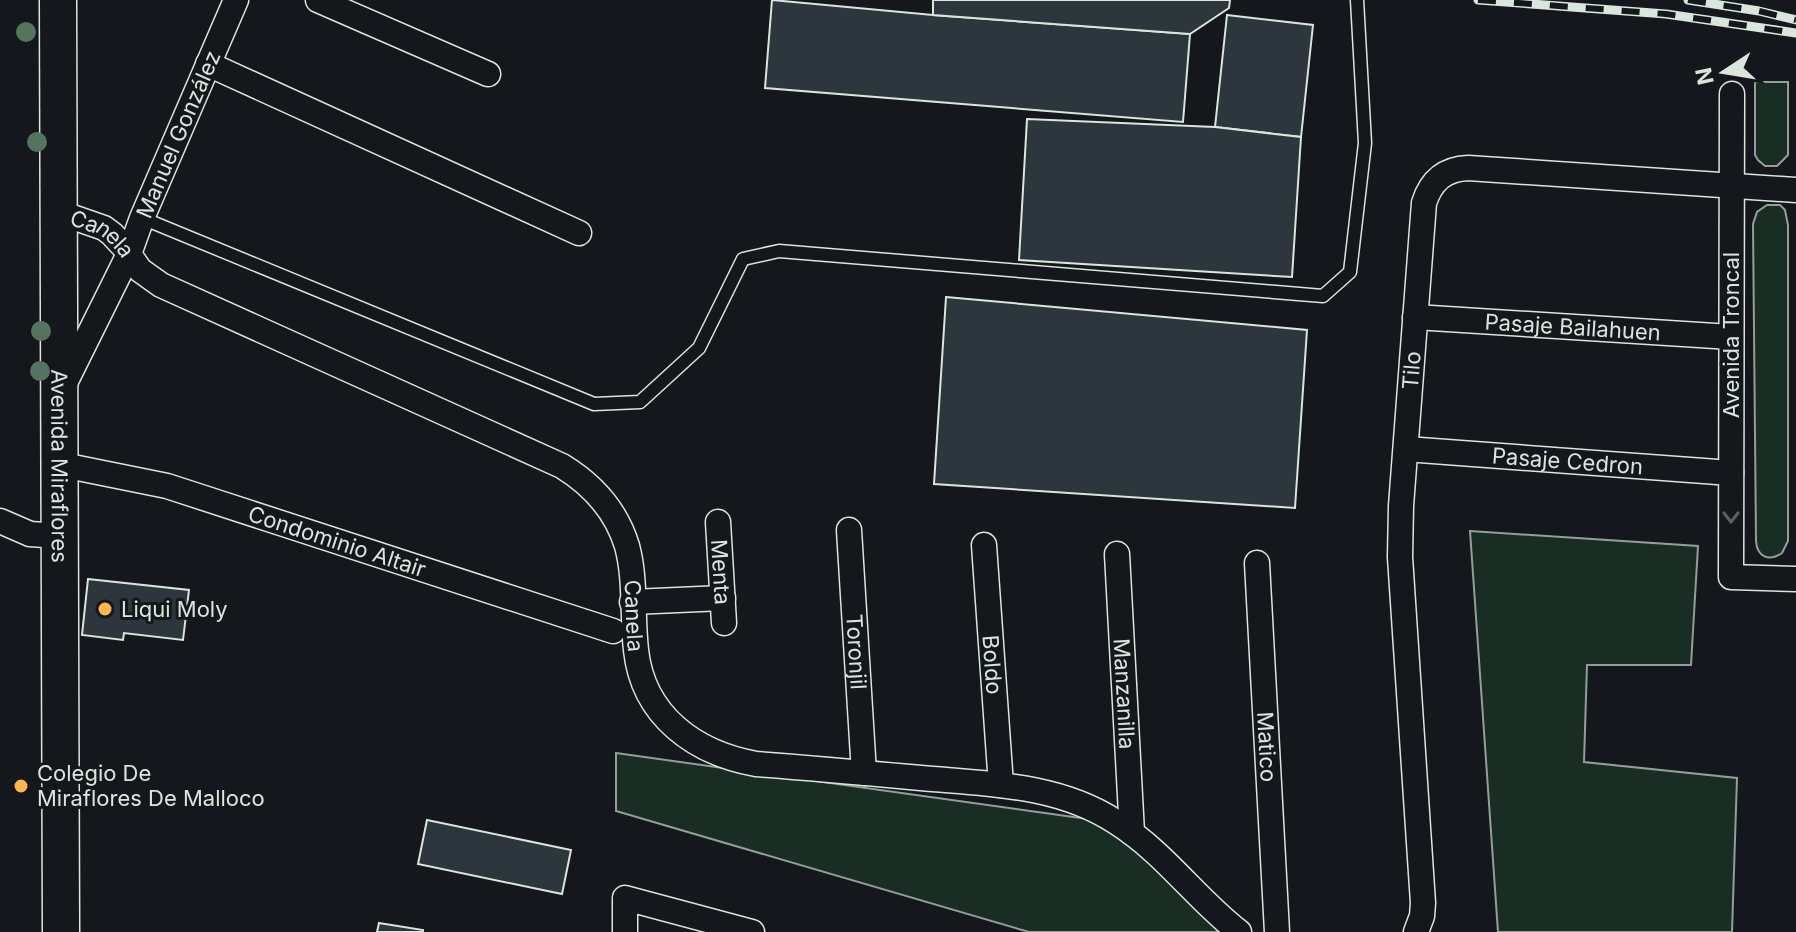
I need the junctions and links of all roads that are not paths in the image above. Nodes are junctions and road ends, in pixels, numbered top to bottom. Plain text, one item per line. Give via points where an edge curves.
1 (58, 0) edge
2 (236, 0) edge
3 (318, 0) edge
4 (1357, 0) edge
5 (208, 64) junction
6 (488, 74) dead end
7 (1732, 94) dead end
8 (1731, 187) junction
9 (1796, 190) edge
10 (58, 212) junction
11 (142, 218) junction
12 (579, 233) dead end
13 (129, 254) junction
14 (1415, 317) junction
15 (1731, 337) junction
16 (58, 396) junction
17 (1406, 449) junction
18 (58, 464) junction
19 (1731, 473) junction
20 (0, 521) edge
21 (718, 522) dead end
22 (849, 530) dead end
23 (59, 536) junction
24 (984, 545) dead end
25 (1117, 554) dead end
26 (1257, 563) dead end
27 (1796, 579) edge
28 (723, 598) junction
29 (632, 602) junction
30 (724, 623) dead end
31 (613, 631) dead end
32 (864, 773) junction
33 (1001, 785) junction
34 (1132, 833) junction
35 (1419, 931) edge
36 (61, 932) edge
37 (625, 932) edge
38 (752, 932) edge
39 (1239, 932) edge
40 (1277, 932) edge

1 - 10 main road, Avenida Miraflores
2 - 5 street, Manuel González
3 - 6 street
4 - 11 lane via 1365,143 1350,272 1323,296 779,251 743,259 699,348 640,402 594,404
5 - 11 street, Manuel González
5 - 12 street
7 - 8 street, Avenida Troncal
8 - 9 street, Tilo
8 - 14 street, Tilo via 1468,168 1447,172 1431,185 1424,203
8 - 15 street, Avenida Troncal
10 - 13 street, Canela via 104,228
10 - 16 main road, Avenida Miraflores
11 - 13 street, Manuel González
13 - 16 street, Manuel González
13 - 29 street, Canela via 161,285 580,477 619,526 631,568
14 - 15 street, Pasaje Bailahuen
14 - 17 street, Tilo
15 - 19 street, Avenida Troncal
16 - 18 main road, Avenida Miraflores
17 - 19 street, Pasaje Cedron
17 - 35 street, Tilo via 1400,557 1423,903
18 - 23 main road, Avenida Miraflores
18 - 31 street, Condominio Altair via 167,486
19 -> 27 street, Avenida Troncal via 1731,577
20 - 23 street via 30,534
21 - 28 street, Menta
22 - 32 street, Toronjil
23 - 36 main road, Avenida Miraflores
24 - 33 street, Boldo
25 - 34 street, Manzanilla
26 - 40 street, Matico
28 - 29 street
28 - 30 street, Menta
29 - 32 street, Canela via 636,654 648,693 690,740 740,761
32 - 33 street, Canela
33 - 34 street, Canela via 1073,800
34 - 39 street, Canela
37 - 38 street via 625,898

